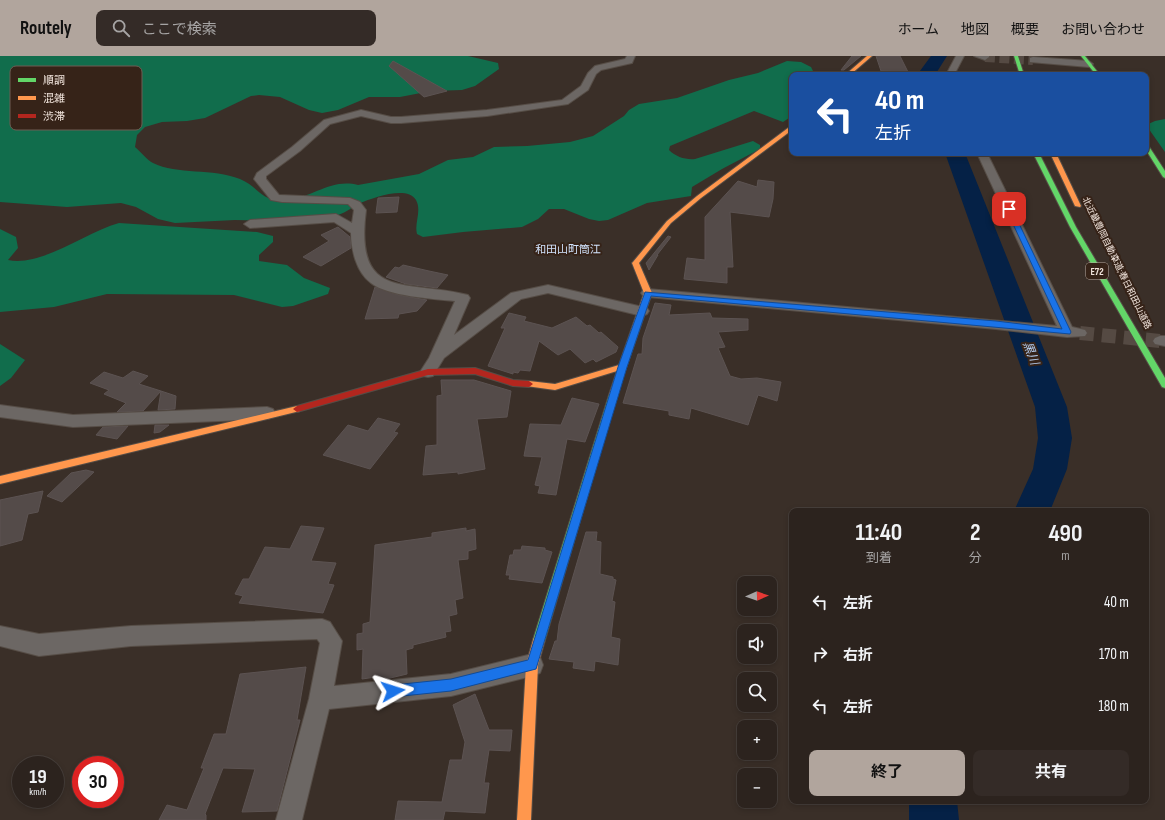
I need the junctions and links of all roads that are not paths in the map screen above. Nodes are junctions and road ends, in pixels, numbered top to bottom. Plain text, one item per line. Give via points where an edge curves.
1 (631, 56) edge
2 (870, 56) edge
3 (960, 56) edge
4 (1016, 56) edge
5 (1082, 56) edge
6 (1033, 60) dead end
7 (1089, 64) junction
8 (851, 72) edge
9 (952, 72) edge
10 (1021, 72) edge
11 (1096, 72) edge
12 (789, 129) edge
13 (1149, 151) edge
14 (984, 156) edge
15 (1037, 156) edge
16 (1054, 156) edge
17 (1165, 176) edge
18 (1082, 215) dead end
19 (250, 224) dead end
20 (356, 232) junction
21 (1108, 268) dead end
22 (648, 294) junction
23 (642, 310) junction
24 (438, 356) junction
25 (622, 367) junction
26 (428, 372) junction
27 (1165, 382) edge
28 (1165, 385) edge
29 (0, 410) edge
30 (286, 412) junction
31 (0, 480) edge
32 (0, 636) edge
33 (532, 665) junction
34 (320, 699) junction
35 (289, 820) edge
36 (524, 820) edge

1 - 20 street via 625,63 598,68 592,73 585,88 565,102 487,113 400,120 361,113 327,122 261,175 260,179 275,198 350,201 356,204 360,210
2 - 8 main road
3 - 9 street
4 - 10 main road
5 - 7 main road
6 - 7 street
7 - 11 main road
12 - 22 main road via 669,222 635,262
13 - 17 main road
14 - 22 street via 1074,332
15 - 28 main road, 北近畿豊岡自動車道;春日和田山道路 / E72 via 1076,234
16 - 18 main road, 北近畿豊岡自動車道;春日和田山道路
19 - 20 street via 336,218
20 - 24 street via 365,266 376,281 398,289 463,298
21 - 27 main road, 北近畿豊岡自動車道;春日和田山道路 / E72
22 - 23 main road
23 - 24 street via 548,289 516,296
23 - 25 main road
24 - 26 street
25 - 26 main road via 555,387 513,383 475,371
25 - 33 main road
26 - 30 main road
29 - 30 street via 72,421
30 - 31 main road
32 - 34 street via 39,645 131,636 322,628 330,641
33 - 34 street via 451,685
33 - 36 main road
34 - 35 street

